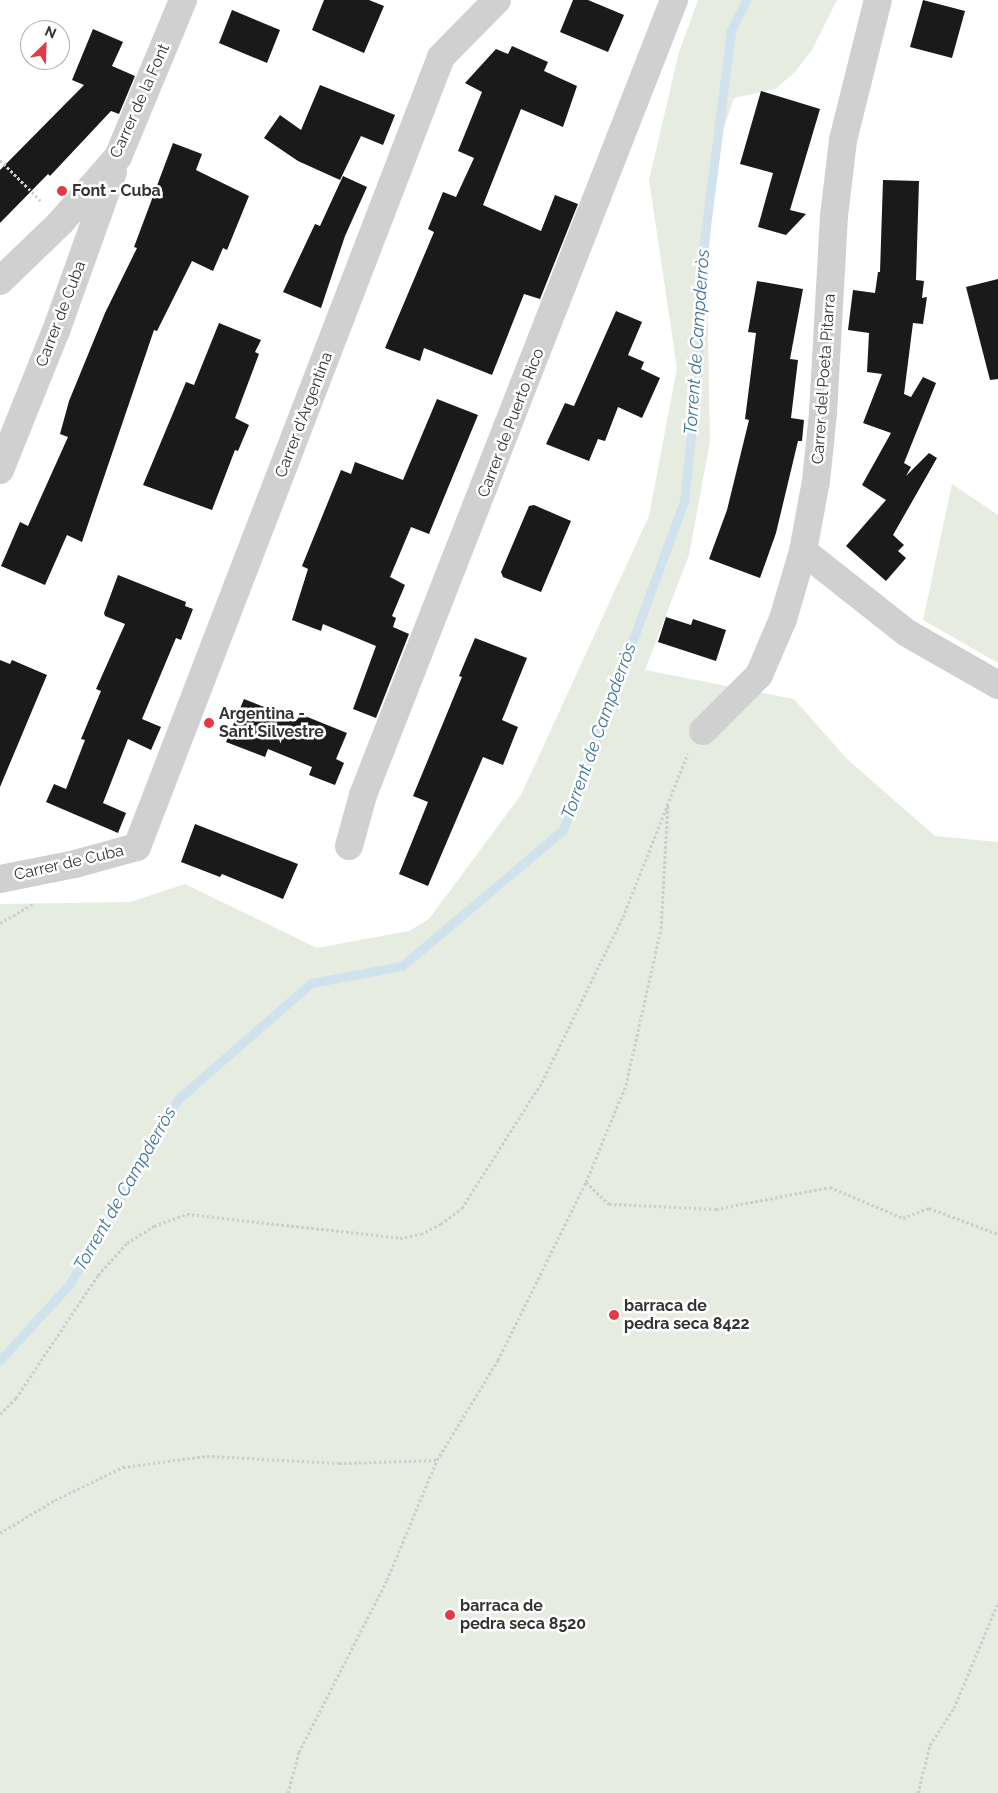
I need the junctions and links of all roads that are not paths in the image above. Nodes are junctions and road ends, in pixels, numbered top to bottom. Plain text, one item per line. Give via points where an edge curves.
1 (184, 0) edge
2 (497, 0) edge
3 (674, 0) edge
4 (878, 0) edge
5 (118, 157) junction
6 (0, 281) edge
7 (0, 470) edge
8 (803, 551) junction
9 (998, 685) edge
10 (703, 731) road end
11 (349, 846) dead end
12 (137, 847) joint
13 (0, 878) edge

1 - 5 street, Carrer de la Font
2 - 12 street, Carrer d'Argentina via 441,57
3 - 11 street, Carrer de Puerto Rico via 363,795
4 - 8 street, Carrer del Poeta Pitarra via 843,140 834,216 823,413 816,481
5 - 6 street, Carrer de la Font via 61,222
5 - 7 street, Carrer de Cuba via 56,331
8 - 9 street via 907,633
8 - 10 street, Carrer del Poeta Pitarra via 783,619 759,675
12 - 13 street, Carrer de Cuba via 75,864

